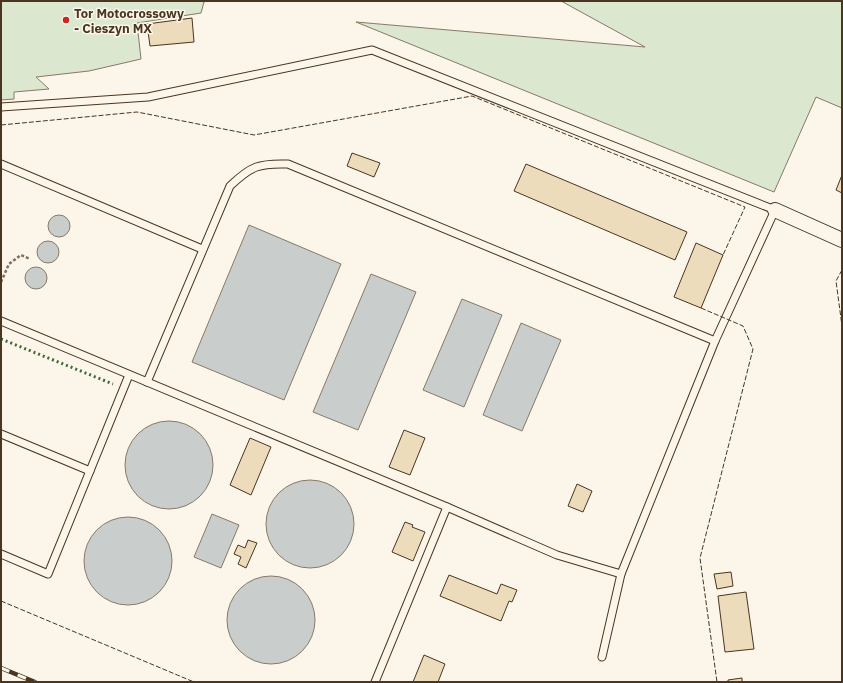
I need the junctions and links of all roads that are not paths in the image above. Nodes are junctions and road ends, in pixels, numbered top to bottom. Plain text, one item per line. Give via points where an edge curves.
1 (1, 107) edge
2 (1, 164) edge
3 (775, 210) junction
4 (842, 240) edge
5 (202, 249) junction
6 (1, 321) edge
7 (715, 341) junction
8 (129, 375) junction
9 (147, 382) junction
10 (1, 434) edge
11 (90, 471) junction
12 (447, 507) junction
13 (1, 554) edge
14 (621, 574) junction
15 (602, 658) dead end
16 (375, 682) edge

1 - 3 lane via 148,97 372,50
2 - 5 lane
3 - 4 street
3 - 7 lane
5 - 7 lane via 230,186 242,174 257,165 288,164
5 - 9 lane
6 - 8 lane
7 - 14 lane
8 - 9 lane
8 - 11 lane
9 - 12 lane
10 - 11 lane
11 - 13 lane via 48,574
12 - 14 lane via 557,555
12 - 16 lane
14 - 15 lane

